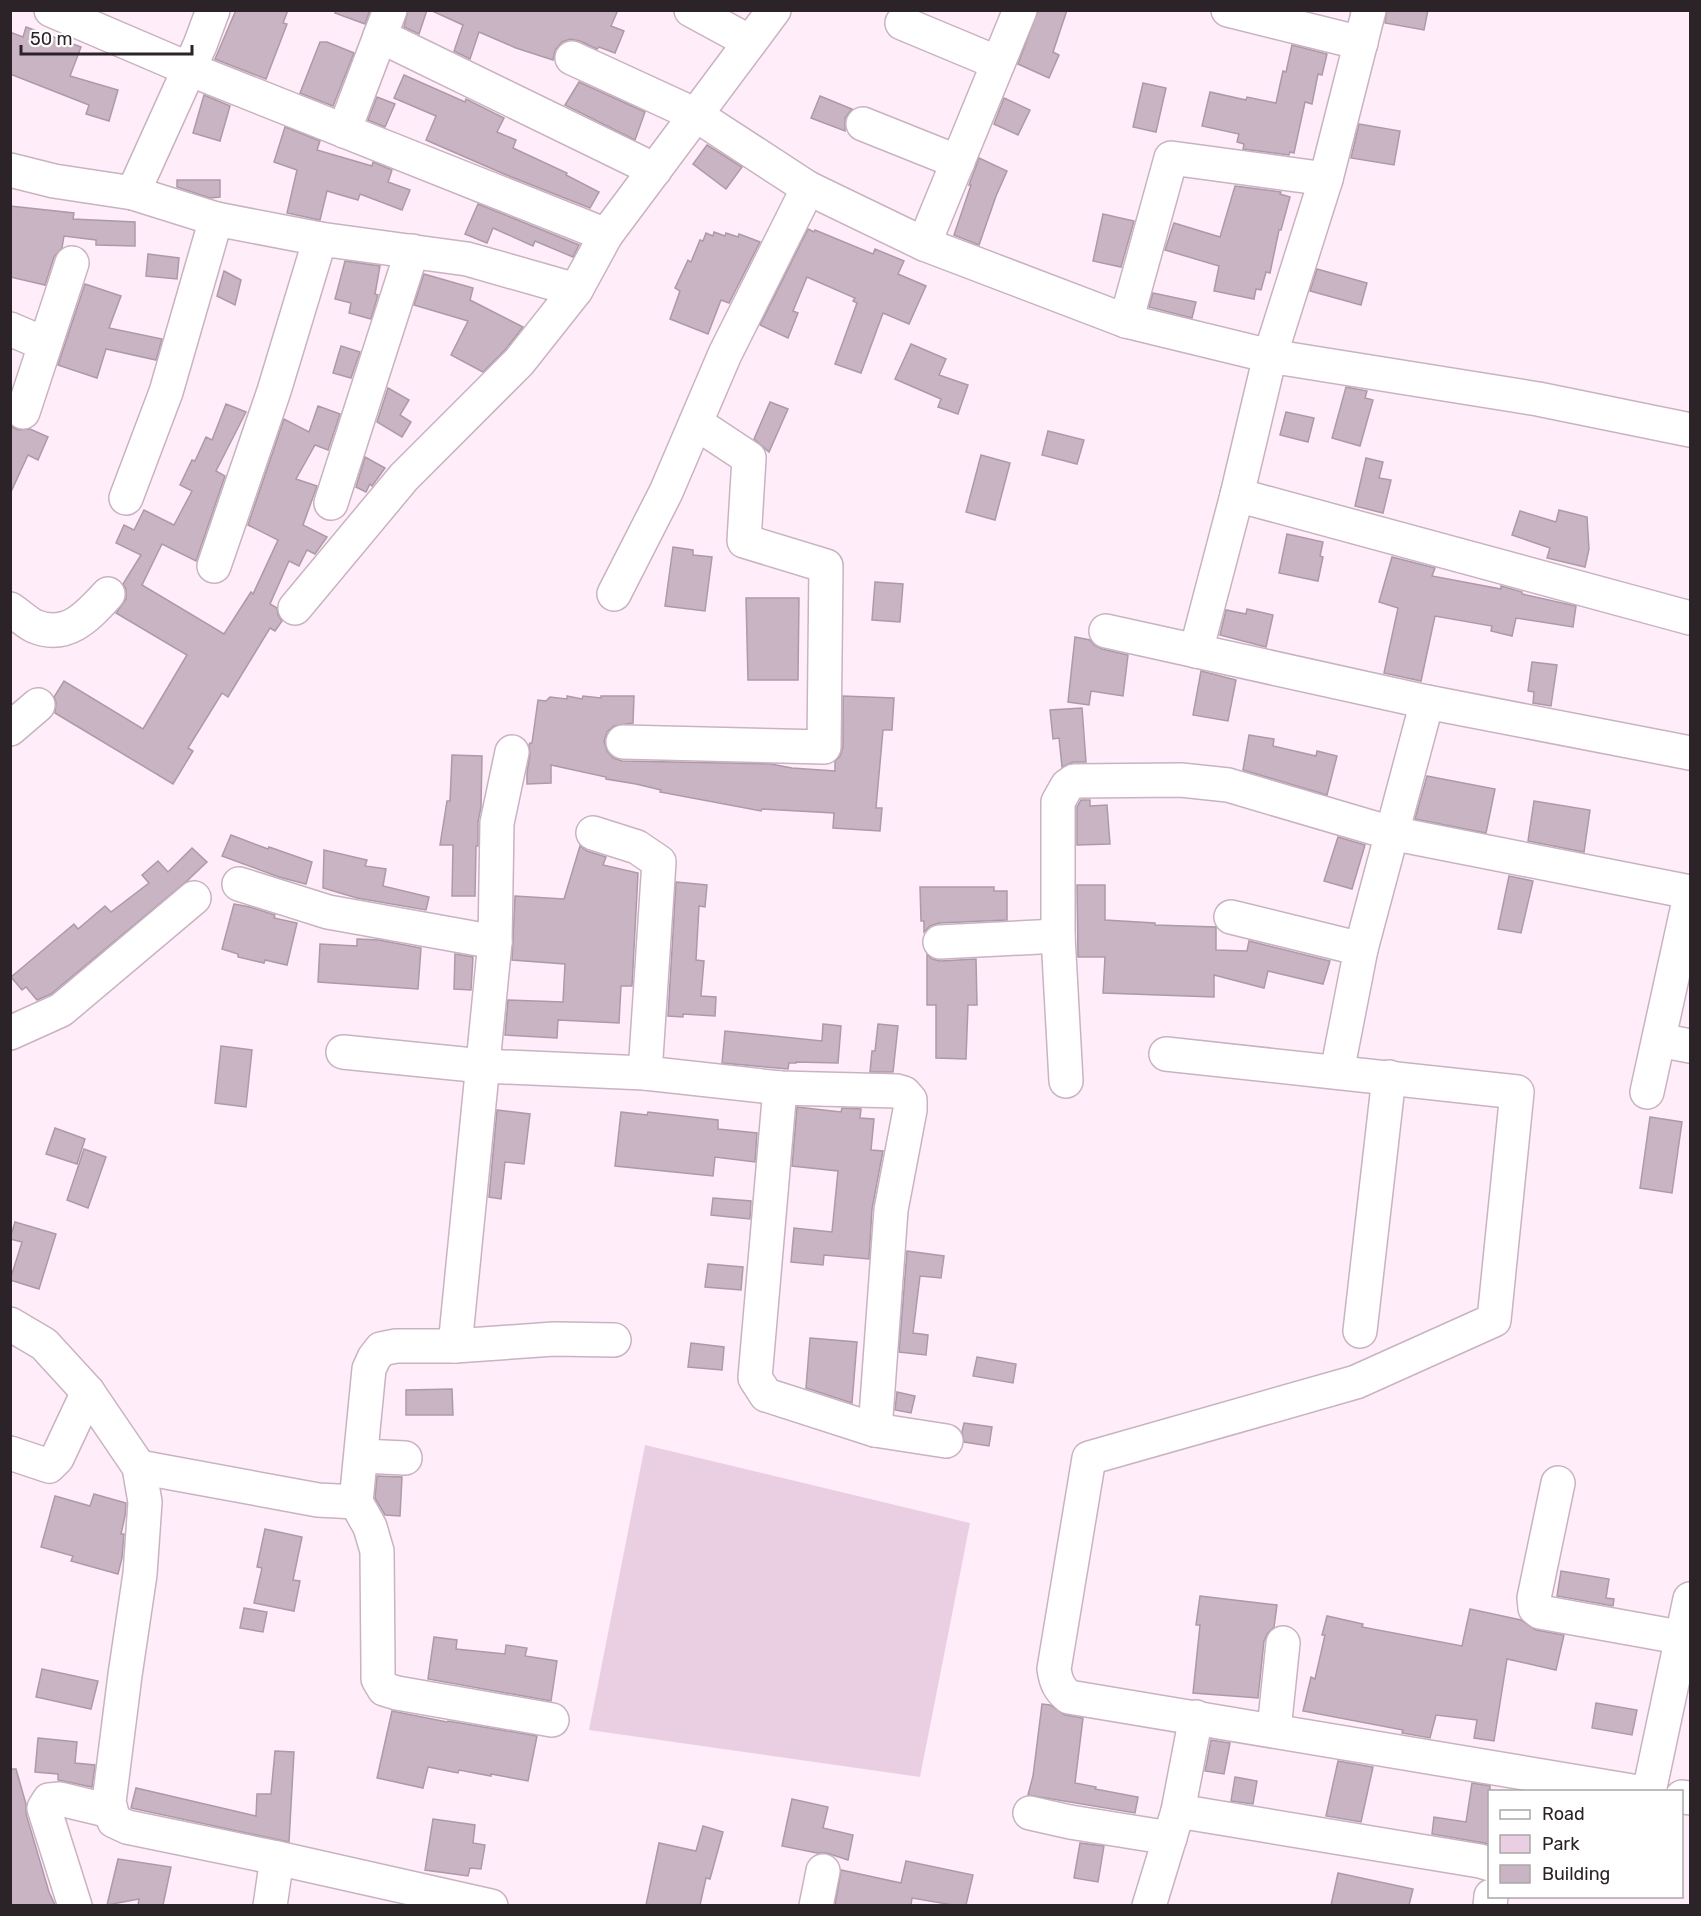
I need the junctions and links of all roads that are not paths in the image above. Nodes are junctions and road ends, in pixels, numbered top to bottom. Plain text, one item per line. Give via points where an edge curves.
1 (51, 10) edge
2 (213, 10) edge
3 (692, 10) edge
4 (774, 10) edge
5 (1020, 10) edge
6 (1228, 10) edge
7 (1369, 10) edge
8 (385, 23) edge
9 (902, 23) dead end
10 (750, 42) junction
11 (1361, 43) junction
12 (572, 58) dead end
13 (998, 63) junction
14 (189, 69) junction
15 (696, 115) junction
16 (862, 124) dead end
17 (344, 131) junction
18 (958, 162) junction
19 (10, 170) edge
20 (656, 170) junction
21 (1326, 179) junction
22 (808, 188) junction
23 (133, 192) junction
24 (216, 219) junction
25 (606, 235) junction
26 (320, 239) junction
27 (924, 244) junction
28 (412, 251) junction
29 (72, 263) dead end
30 (576, 290) junction
31 (1126, 321) junction
32 (10, 329) edge
33 (45, 344) junction
34 (1270, 356) junction
35 (23, 412) dead end
36 (696, 423) junction
37 (1690, 430) edge
38 (1237, 495) junction
39 (126, 498) dead end
40 (331, 502) dead end
41 (214, 566) dead end
42 (108, 594) dead end
43 (614, 594) dead end
44 (296, 608) dead end
45 (10, 609) edge
46 (1690, 618) edge
47 (1106, 631) dead end
48 (1196, 651) junction
49 (1427, 702) junction
50 (38, 705) dead end
51 (10, 729) edge
52 (623, 742) dead end
53 (512, 752) dead end
54 (1690, 753) edge
55 (593, 833) dead end
56 (1392, 833) junction
57 (239, 884) dead end
58 (1690, 892) edge
59 (1690, 897) edge
60 (194, 898) dead end
61 (1232, 917) dead end
62 (1058, 936) junction
63 (495, 942) junction
64 (940, 942) dead end
65 (1361, 949) junction
66 (10, 1033) edge
67 (1659, 1040) junction
68 (1690, 1046) edge
69 (343, 1052) dead end
70 (1166, 1054) dead end
71 (483, 1066) junction
72 (1337, 1072) junction
73 (645, 1073) junction
74 (1389, 1077) junction
75 (1066, 1081) dead end
76 (780, 1088) junction
77 (1647, 1092) dead end
78 (10, 1324) edge
79 (1360, 1331) dead end
80 (614, 1340) dead end
81 (455, 1346) junction
82 (88, 1392) junction
83 (875, 1430) junction
84 (946, 1441) dead end
85 (10, 1454) edge
86 (361, 1456) junction
87 (405, 1458) dead end
88 (139, 1467) junction
89 (1558, 1483) dead end
90 (356, 1502) junction
91 (1690, 1599) edge
92 (1686, 1638) edge
93 (1283, 1643) dead end
94 (1196, 1718) junction
95 (552, 1720) dead end
96 (1274, 1730) junction
97 (1632, 1790) edge
98 (1649, 1790) edge
99 (110, 1811) junction
100 (1030, 1813) dead end
101 (1174, 1824) junction
102 (277, 1858) junction
103 (1488, 1863) edge
104 (823, 1871) dead end
105 (75, 1905) edge
106 (270, 1905) edge
107 (491, 1905) edge
108 (816, 1905) edge
109 (1149, 1905) edge

1 - 14 street
2 - 14 street
3 - 10 street
4 - 10 street
5 - 13 street
6 - 11 street
7 - 11 street
8 - 17 street
8 - 20 street
9 - 13 street
10 - 15 street
11 - 21 street
12 - 15 street
13 - 18 street
14 - 17 street
14 - 23 street
15 - 20 street
15 - 22 street
16 - 18 street
17 - 25 street
18 - 27 street
19 - 23 street via 54,181
20 - 25 street
21 - 31 street via 1172,158
21 - 34 street
22 - 27 street
22 - 36 street via 725,354
23 - 24 street
24 - 26 street
24 - 39 street via 166,392
25 - 30 street
26 - 28 street
26 - 41 street via 274,391
27 - 31 street
28 - 30 street via 467,259
28 - 40 street
29 - 33 street
30 - 44 street via 519,362 404,477
31 - 34 street
32 - 33 street
33 - 35 street
34 - 37 street via 1538,399
34 - 38 street
36 - 43 street
36 - 52 street via 749,458 744,542 826,566 824,747
38 - 46 street
38 - 48 street
42 - 45 street via 85,619 66,629 34,626
47 - 48 street
48 - 49 street
49 - 54 street
49 - 56 street
50 - 51 street
53 - 63 street via 497,823
55 - 73 street via 637,847 659,862
56 - 58 street
56 - 62 street via 1228,785 1181,780 1074,781 1058,802
56 - 65 street
57 - 63 street via 328,912
59 - 67 street
60 - 66 street via 61,1010
61 - 65 street
62 - 64 street
62 - 75 street
63 - 71 street
65 - 72 street
67 - 68 street
67 - 77 street
69 - 71 street
70 - 72 street
71 - 73 street
71 - 81 street
72 - 74 street
73 - 76 street
74 - 79 street
74 - 94 street via 1517,1092 1494,1320 1356,1382 1089,1458 1054,1669 1056,1682 1069,1697
76 - 83 street via 755,1378 766,1395
76 - 83 street via 897,1090 910,1100 891,1210
78 - 82 street via 44,1344
80 - 81 street
81 - 86 street via 381,1349 369,1369
82 - 85 street via 57,1458 49,1466
82 - 88 street
83 - 84 street
86 - 87 street
86 - 90 street
88 - 90 street via 318,1500
88 - 99 street via 145,1502 140,1574
89 - 92 street via 1535,1608
90 - 95 street via 370,1527 377,1551 378,1678 384,1689
91 - 92 street
92 - 98 street
93 - 96 street
94 - 96 street
94 - 101 street
96 - 97 street
99 - 102 street via 114,1821 126,1827
99 - 105 street via 60,1799 49,1800 44,1808
100 - 101 street via 1070,1822
101 - 103 street
101 - 109 street
102 - 106 street
102 - 107 street
104 - 108 street

